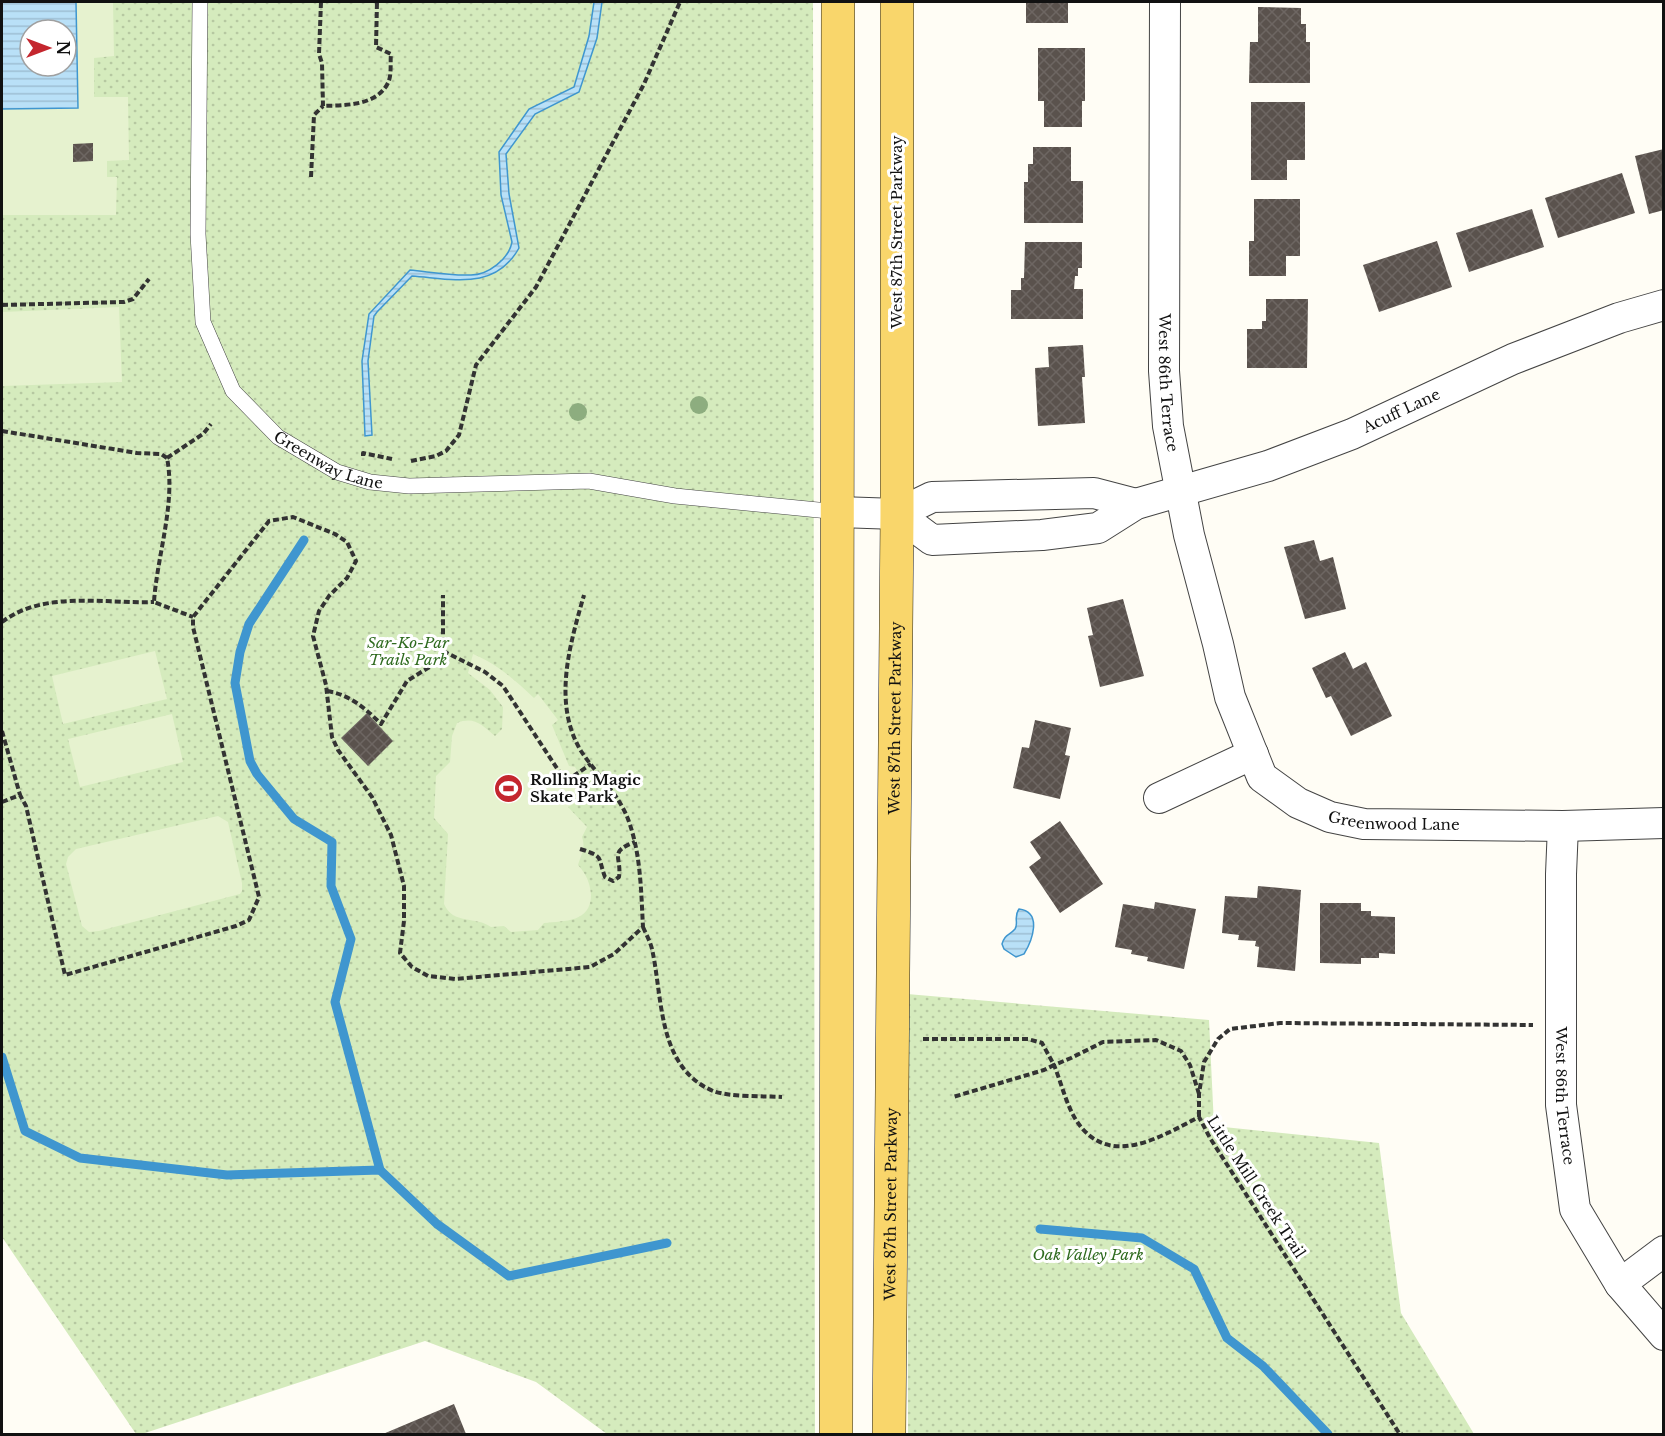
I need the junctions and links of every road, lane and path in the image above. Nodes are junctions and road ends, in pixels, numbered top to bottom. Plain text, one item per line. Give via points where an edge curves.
1 (200, 2) edge
2 (321, 2) edge
3 (377, 2) edge
4 (680, 2) edge
5 (838, 2) edge
6 (897, 2) edge
7 (1165, 2) edge
8 (323, 106) junction
9 (311, 177) dead end
10 (149, 279) dead end
11 (2, 305) edge
12 (1664, 305) edge
13 (211, 424) dead end
14 (2, 431) edge
15 (167, 458) junction
16 (393, 459) dead end
17 (362, 460) dead end
18 (403, 461) dead end
19 (1180, 492) junction
20 (1136, 504) junction
21 (839, 512) junction
22 (897, 513) junction
23 (443, 595) dead end
24 (584, 595) dead end
25 (154, 602) junction
26 (193, 617) junction
27 (2, 621) edge
28 (443, 651) junction
29 (327, 691) junction
30 (2, 731) edge
31 (1253, 754) junction
32 (591, 764) junction
33 (20, 795) junction
34 (1158, 798) dead end
35 (2, 802) edge
36 (1664, 823) edge
37 (1563, 826) junction
38 (635, 842) junction
39 (580, 849) dead end
40 (643, 927) junction
41 (1534, 1025) dead end
42 (913, 1039) dead end
43 (1054, 1065) junction
44 (1199, 1095) junction
45 (782, 1097) dead end
46 (953, 1097) dead end
47 (1199, 1117) junction
48 (1664, 1251) edge
49 (1620, 1284) junction
50 (1664, 1335) edge
51 (836, 1434) edge
52 (889, 1434) edge
53 (1402, 1434) edge

1 - 21 lane, Greenway Lane via 198,234 203,322 233,391 278,437 337,471 370,482 409,486 589,481 675,496
2 - 8 path
3 - 8 path via 376,47 391,54 389,81 376,98
4 - 18 path via 644,84 536,287 476,365 459,435 436,456
5 - 21 main road
6 - 22 main road, West 87th Street Parkway
7 - 19 street, West 86th Terrace via 1164,371 1168,426
8 - 9 path via 314,115
10 - 11 path via 133,299 124,302
12 - 19 street, Acuff Lane via 1513,359 1352,434 1268,466
13 - 15 path via 203,434
14 - 15 path
15 - 25 path via 170,492
16 - 17 path via 363,453
19 - 20 street, Acuff Lane
19 - 31 street, West 86th Terrace via 1230,698
20 - 22 street via 1094,492 932,497
20 - 22 street, Acuff Lane via 1098,528 932,540
21 - 22 street
21 - 51 main road
22 - 52 main road, West 87th Street Parkway
23 - 28 path
24 - 32 path via 567,664 566,696 570,724
25 - 26 path
25 - 27 path via 62,602 26,608
26 - 29 path via 269,520 293,517 335,534 347,542 356,561 319,611 315,624 313,636
26 - 33 path via 259,897 249,920 65,975 26,806
28 - 29 path via 439,660 407,681 381,723 360,704 343,694
28 - 32 path via 503,686 562,776 572,777
29 - 40 path via 332,737 372,797 391,836 404,886 400,953 412,967 428,976 455,979 590,967 614,954
30 - 33 path
31 - 34 street
31 - 37 street, Greenwood Lane via 1262,777 1299,803 1330,817 1364,824
32 - 38 path via 627,817
33 - 35 path
36 - 37 street, Greenwood Lane
37 - 49 street, West 86th Terrace via 1560,1105 1575,1209
38 - 39 path via 617,854 620,873 613,881 605,877 601,859
38 - 40 path
40 - 45 path via 651,948 666,1036 679,1062 693,1078 714,1092
41 - 44 path via 1280,1023 1230,1029 1218,1039 1204,1062
42 - 43 path, Little Mill Creek Trail via 1029,1039 1042,1043
43 - 44 path via 1103,1042 1156,1040 1181,1051 1190,1065
43 - 46 path
43 - 47 path, Little Mill Creek Trail via 1075,1119 1088,1135 1106,1146 1125,1147 1150,1141
44 - 47 path
47 - 53 path, Little Mill Creek Trail
48 - 49 street
49 - 50 street, West 86th Terrace

